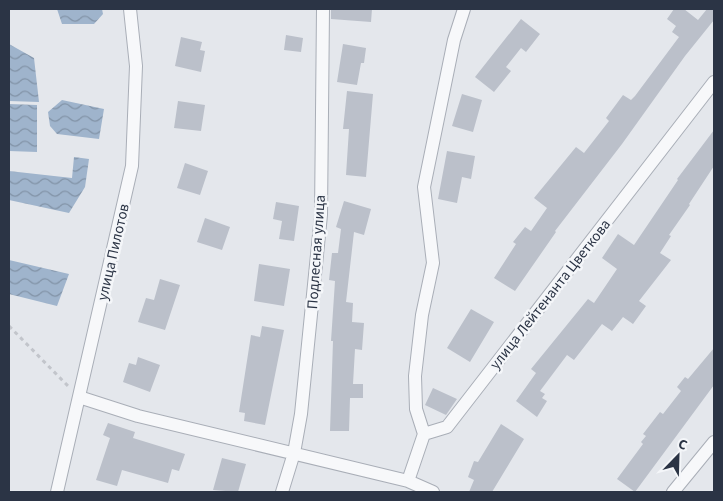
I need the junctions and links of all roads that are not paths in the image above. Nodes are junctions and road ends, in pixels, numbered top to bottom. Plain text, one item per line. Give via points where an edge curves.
1 (130, 9) edge
2 (323, 9) edge
3 (464, 9) edge
4 (714, 82) edge
5 (79, 397) junction
6 (424, 434) junction
7 (714, 442) edge
8 (294, 453) junction
9 (408, 482) junction
10 (56, 492) edge
11 (282, 492) edge
12 (433, 492) edge
13 (673, 492) edge

1 - 5 street, улица Пилотов via 136,66 132,166
2 - 8 street, Подлесная улица via 321,215 301,414
3 - 6 street via 454,40 424,187 433,263 422,315 415,376 416,409
4 - 6 street, улица Лейтенанта Цветкова via 447,427
5 - 8 street via 138,416
5 - 10 street, улица Пилотов
6 - 9 street
7 - 13 street
8 - 9 street
8 - 11 street, Подлесная улица
9 - 12 street

